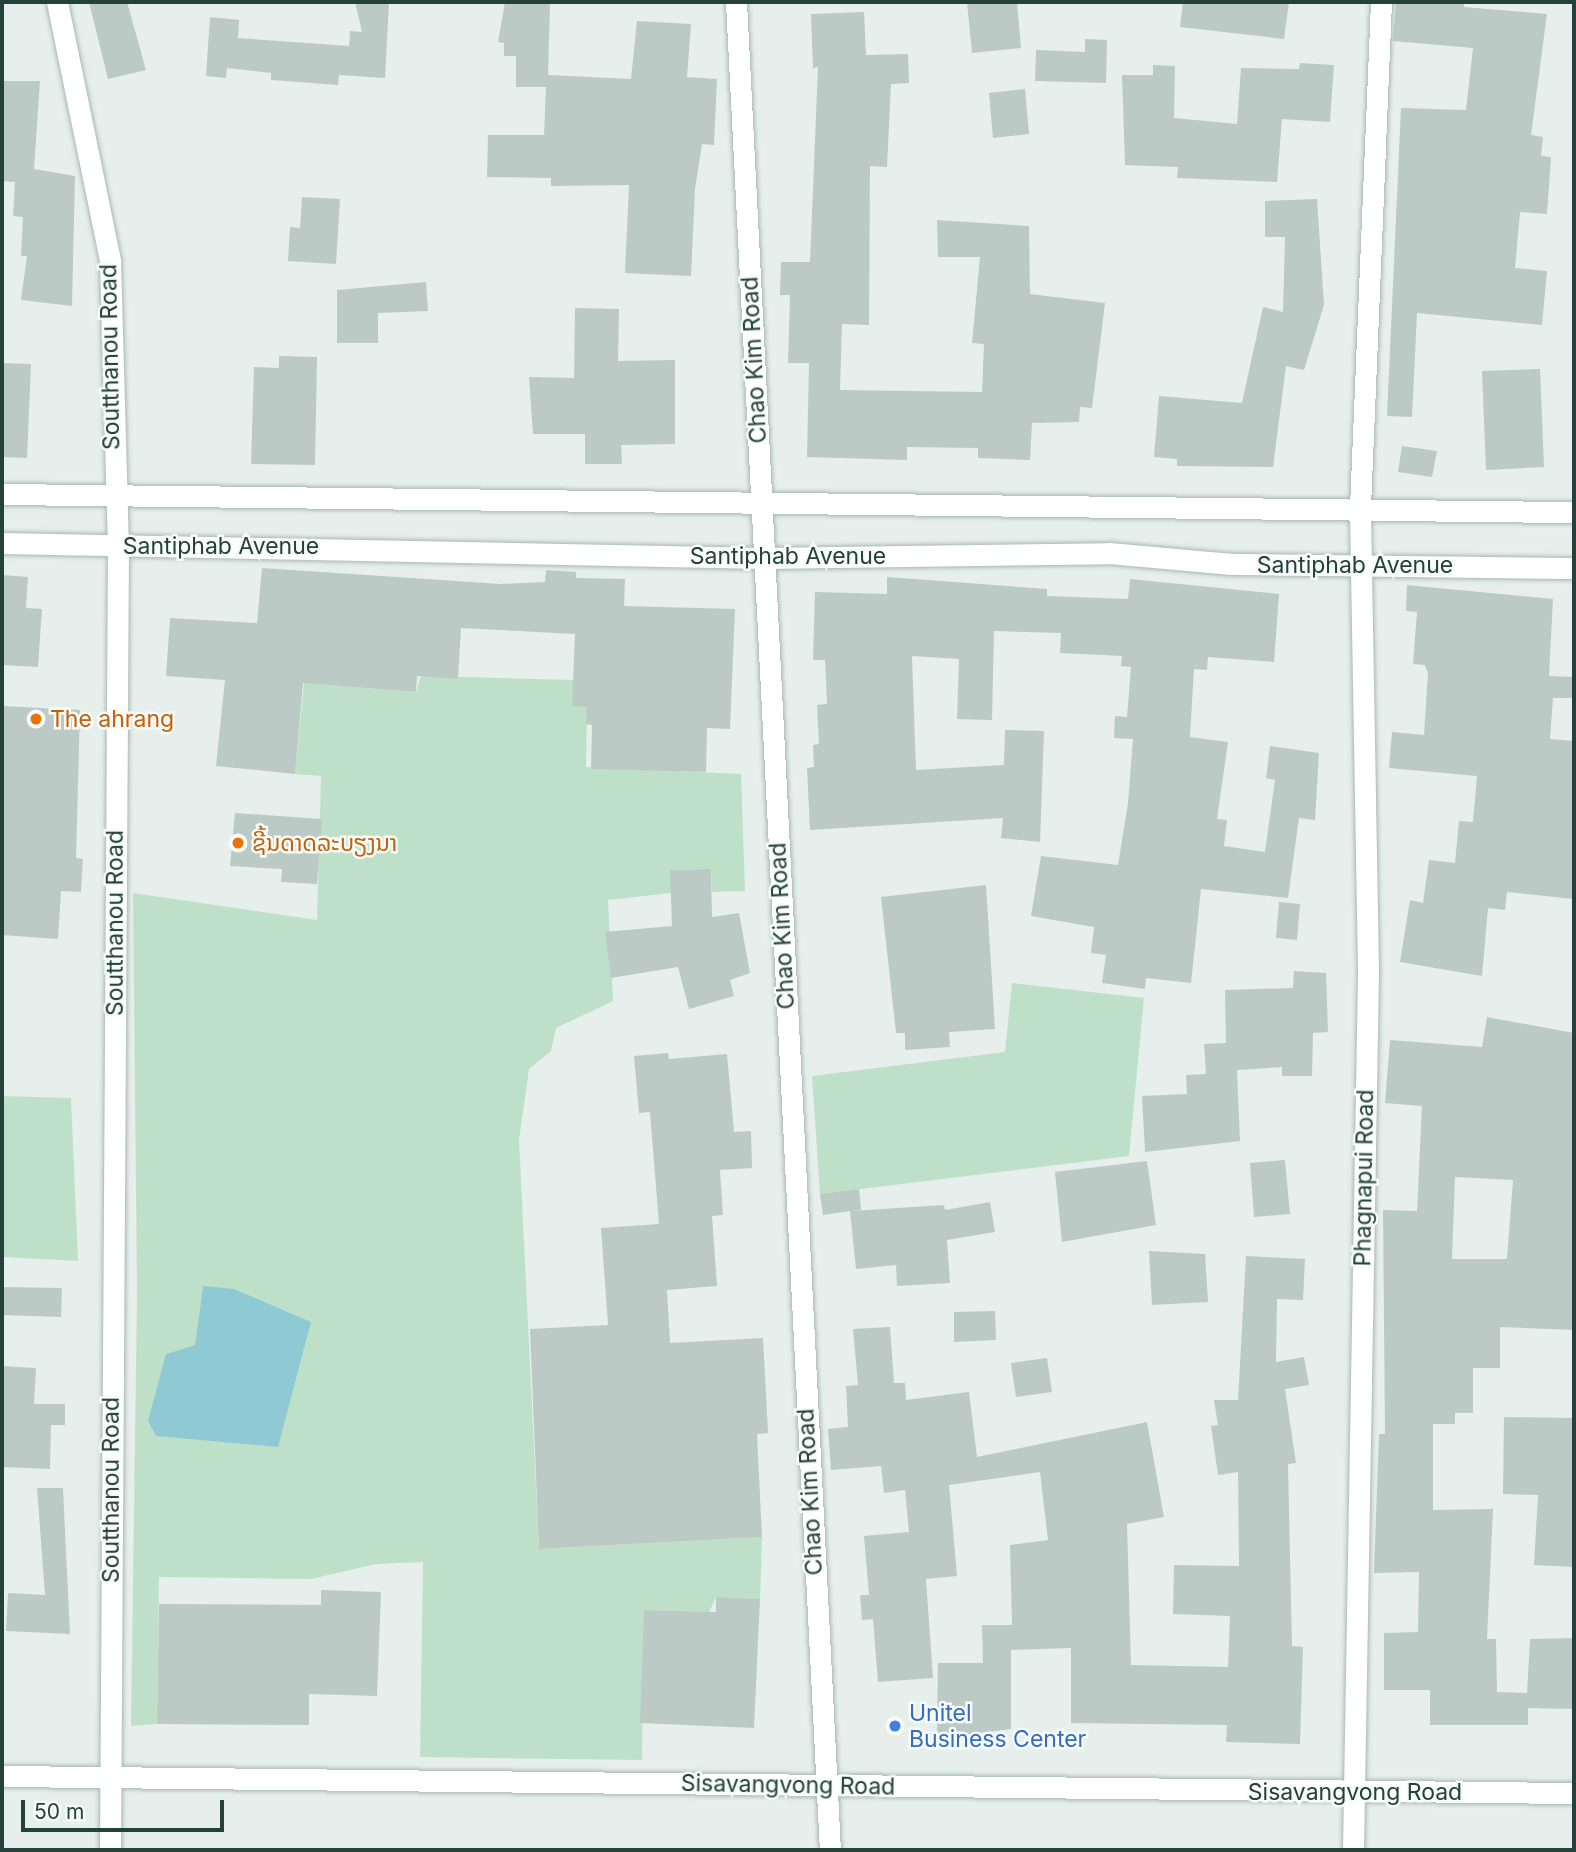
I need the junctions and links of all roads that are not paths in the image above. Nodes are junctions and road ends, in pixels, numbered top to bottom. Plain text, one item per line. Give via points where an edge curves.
1 (57, 2) edge
2 (736, 2) edge
3 (1381, 2) edge
4 (2, 494) edge
5 (113, 497) junction
6 (761, 505) junction
7 (1360, 507) junction
8 (1574, 512) edge
9 (2, 543) edge
10 (118, 545) junction
11 (764, 558) junction
12 (1363, 563) junction
13 (1574, 568) edge
14 (2, 1776) edge
15 (110, 1776) junction
16 (826, 1786) junction
17 (1354, 1792) junction
18 (1574, 1793) edge
19 (110, 1850) edge
20 (830, 1850) edge
21 (1353, 1850) edge

1 - 5 street, Soutthanou Road via 110,261
2 - 6 street, Chao Kim Road
3 - 7 street, Phagnapui Road
4 - 5 street
5 - 6 street
5 - 10 street, Soutthanou Road
6 - 7 street
6 - 11 street, Chao Kim Road
7 - 8 street
7 - 12 street, Phagnapui Road
9 - 10 street, Santiphab Avenue
10 - 11 street, Santiphab Avenue
10 - 15 street, Soutthanou Road
11 - 12 street, Santiphab Avenue via 1109,553 1232,564
11 - 16 street, Chao Kim Road
12 - 13 street, Santiphab Avenue
12 - 17 street, Phagnapui Road via 1368,970
14 - 15 street, Sisavangvong Road
15 - 16 street, Sisavangvong Road
15 - 19 street, Soutthanou Road
16 - 17 street, Sisavangvong Road
16 - 20 street, Chao Kim Road
17 - 18 street, Sisavangvong Road
17 - 21 street, Phagnapui Road

